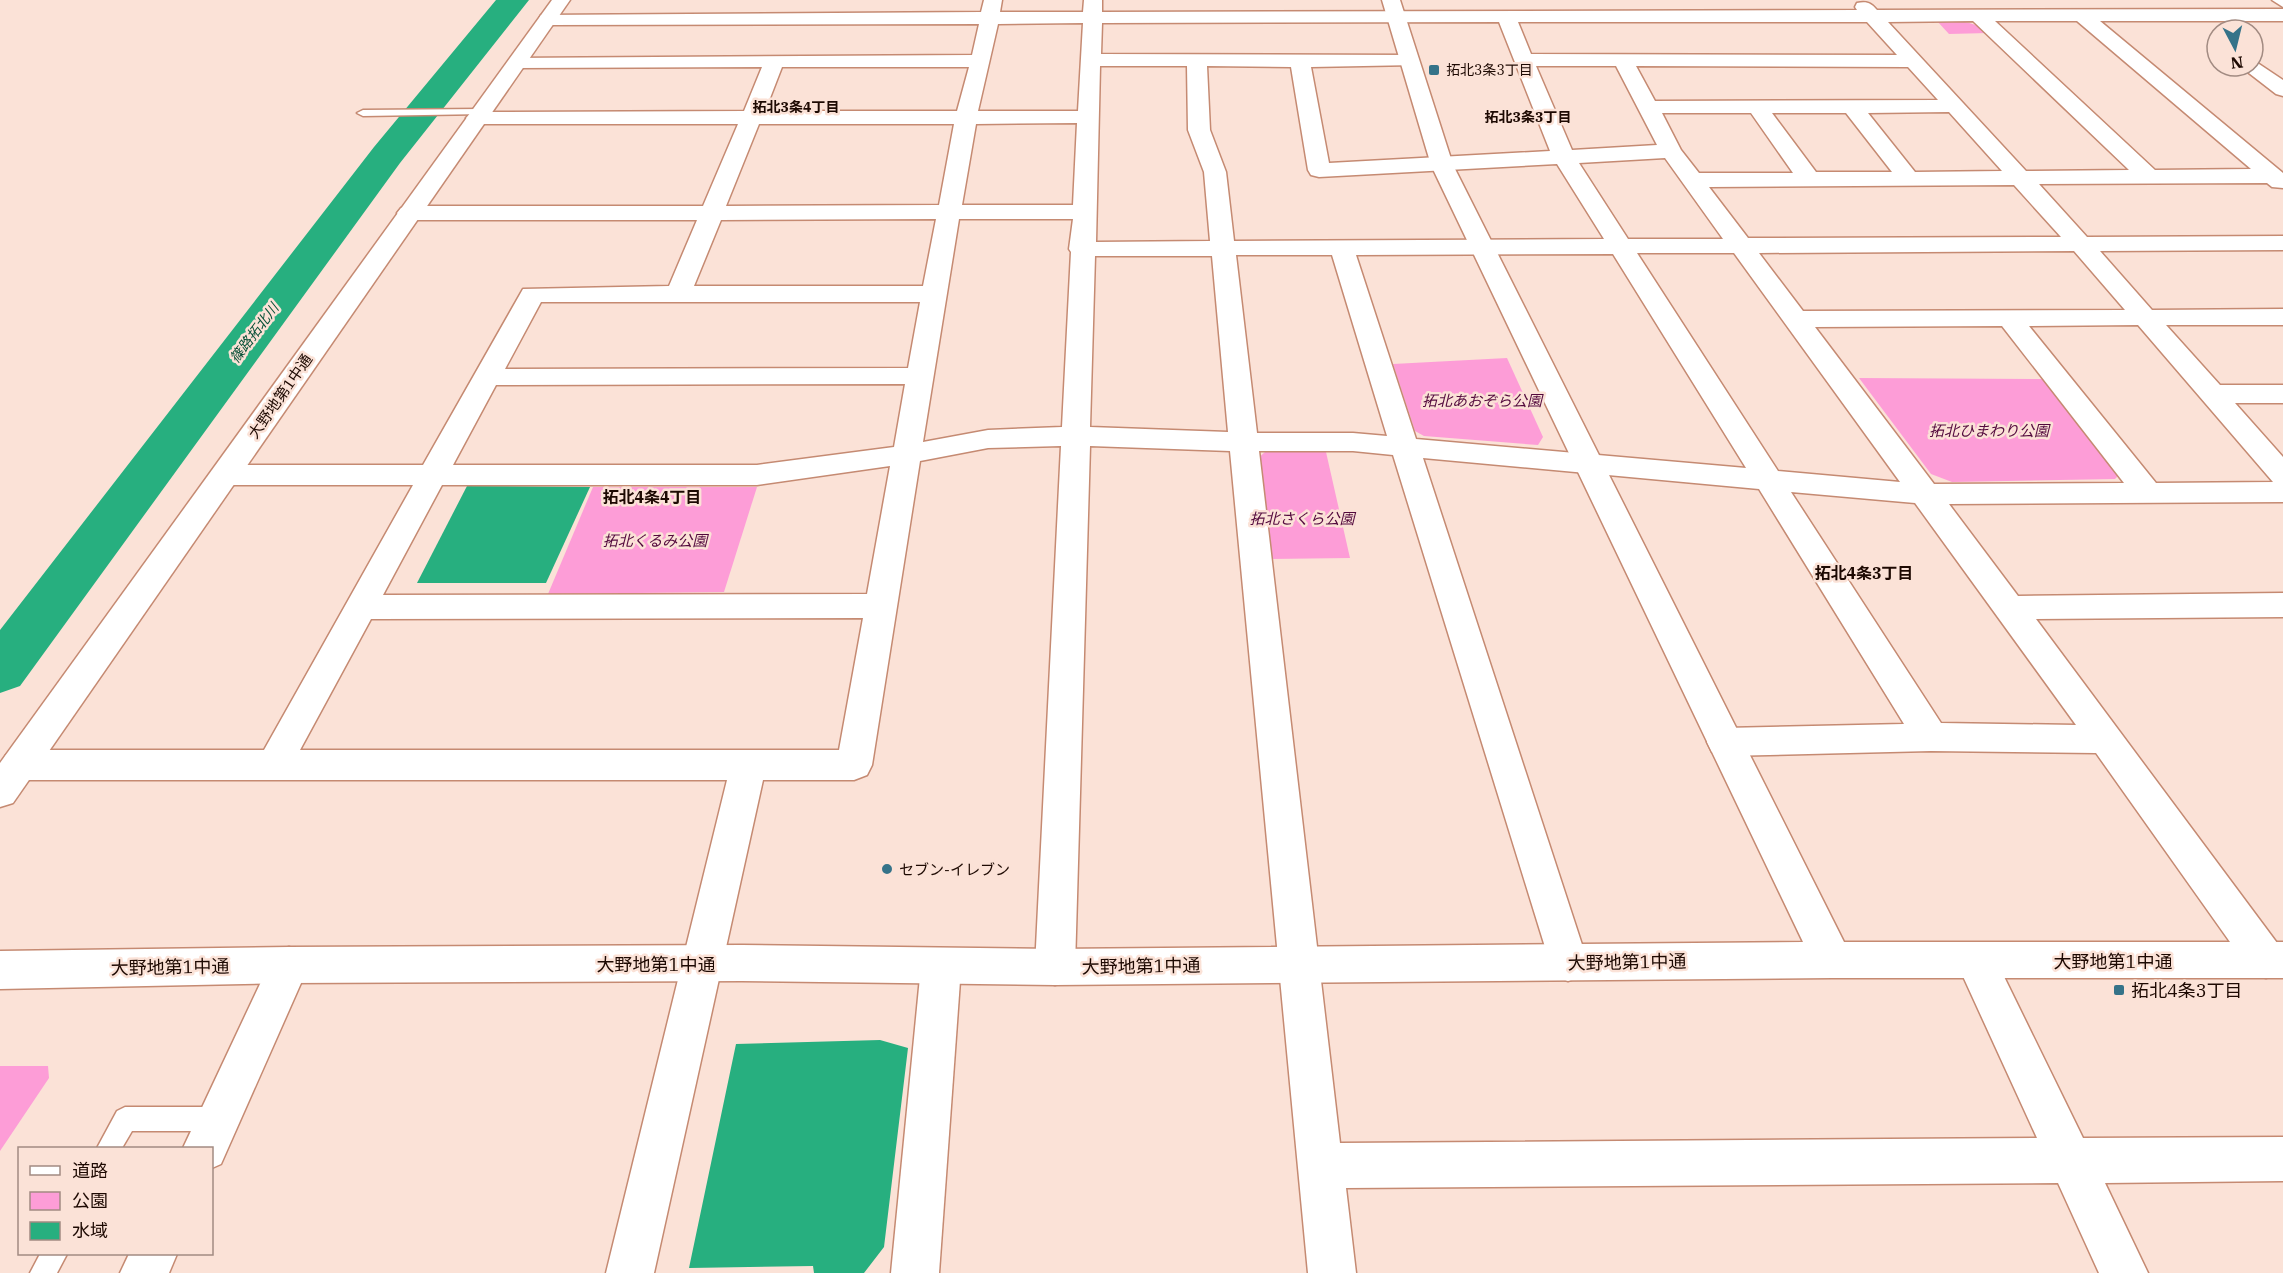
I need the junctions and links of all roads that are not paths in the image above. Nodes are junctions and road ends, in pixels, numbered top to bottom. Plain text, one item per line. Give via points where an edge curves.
1 (1631, 0) edge
2 (2036, 0) edge
3 (2166, 0) edge
4 (1866, 8) edge
5 (991, 9) edge
6 (1092, 9) edge
7 (1393, 9) edge
8 (555, 10) edge
9 (2283, 15) edge
10 (1978, 16) junction
11 (2076, 16) junction
12 (2185, 16) junction
13 (1506, 17) junction
14 (1641, 17) junction
15 (2205, 31) edge
16 (1090, 60) junction
17 (1197, 60) junction
18 (1409, 60) junction
19 (1524, 60) junction
20 (1623, 60) junction
21 (775, 61) junction
22 (981, 61) junction
23 (1300, 61) junction
24 (1913, 61) junction
25 (518, 62) junction
26 (2265, 76) edge
27 (2283, 90) edge
28 (1852, 106) junction
29 (1954, 106) junction
30 (1648, 107) junction
31 (1757, 107) junction
32 (363, 113) dead end
33 (480, 115) junction
34 (1088, 117) junction
35 (750, 118) junction
36 (966, 118) junction
37 (1671, 151) junction
38 (1564, 157) junction
39 (1442, 165) junction
40 (2019, 177) junction
41 (2149, 177) junction
42 (1908, 178) junction
43 (1809, 179) junction
44 (1694, 180) junction
45 (2278, 180) edge
46 (1083, 212) junction
47 (409, 213) junction
48 (949, 213) junction
49 (712, 214) junction
50 (2080, 243) junction
51 (2283, 243) edge
52 (1620, 247) junction
53 (1743, 247) junction
54 (1342, 248) junction
55 (1483, 248) junction
56 (1081, 249) junction
57 (1222, 249) junction
58 (678, 294) junction
59 (934, 294) junction
60 (2283, 317) edge
61 (1796, 319) junction
62 (2010, 319) junction
63 (2144, 319) junction
64 (921, 376) junction
65 (486, 377) junction
66 (2212, 394) junction
67 (2283, 394) edge
68 (1077, 436) junction
69 (1245, 442) junction
70 (1407, 448) junction
71 (908, 454) junction
72 (1589, 465) junction
73 (225, 475) junction
74 (433, 475) junction
75 (2283, 475) edge
76 (1767, 480) junction
77 (2283, 492) edge
78 (2148, 493) junction
79 (1923, 494) junction
80 (2283, 605) edge
81 (882, 606) junction
82 (360, 607) junction
83 (2009, 608) junction
84 (1931, 737) junction
85 (2106, 739) junction
86 (1725, 742) junction
87 (749, 764) junction
88 (19, 765) junction
89 (274, 765) junction
90 (0, 792) edge
91 (1832, 960) junction
92 (2274, 960) edge
93 (1976, 961) junction
94 (704, 963) junction
95 (1300, 963) junction
96 (1568, 963) junction
97 (289, 965) junction
98 (941, 967) junction
99 (1055, 967) junction
100 (0, 970) edge
101 (212, 1134) edge
102 (110, 1147) edge
103 (2283, 1159) edge
104 (2071, 1162) junction
105 (1322, 1166) junction
106 (53, 1255) edge
107 (153, 1255) edge
108 (43, 1273) edge
109 (144, 1273) edge
110 (630, 1273) edge
111 (915, 1273) edge
112 (1332, 1273) edge
113 (2124, 1273) edge

1 - 14 street
2 - 11 street
3 - 12 street
4 - 10 street
4 - 14 street
4 - 24 street
5 - 6 street
5 - 8 street
5 - 22 street
6 - 7 street
6 - 16 street
7 - 13 street
7 - 18 street
8 - 25 street, 大野地第1中通
9 - 12 street
10 - 11 street
10 - 41 street
11 - 12 street
11 - 45 street
12 - 15 street
13 - 14 street
13 - 19 street
16 - 17 street
16 - 34 street
17 - 23 street
17 - 57 street via 1199,130 1215,172
18 - 23 street
18 - 39 street
19 - 20 street
19 - 38 street
20 - 24 street
20 - 30 street
21 - 22 street
21 - 25 street
21 - 35 street
22 - 36 street
23 - 39 street via 1319,170
24 - 29 street
25 - 33 street, 大野地第1中通
26 - 27 street
28 - 29 street
28 - 31 street
28 - 42 street
29 - 40 street
30 - 31 street
30 - 37 street
31 - 43 street
32 - 33 lane
33 - 35 street
33 - 47 street, 大野地第1中通
34 - 36 street
34 - 46 street
35 - 36 street
35 - 49 street
36 - 48 street
37 - 38 street
37 - 44 street
38 - 39 street
38 - 52 street
39 - 55 street
40 - 41 street
40 - 42 street
40 - 50 street
41 - 45 street
42 - 43 street
43 - 44 street
44 - 53 street
46 - 48 street
46 - 56 street
47 - 49 street
47 - 73 street, 大野地第1中通
48 - 49 street
48 - 59 street
49 - 58 street
50 - 51 street
50 - 53 street
50 - 63 street
52 - 53 street
52 - 55 street
52 - 76 street
53 - 61 street
54 - 55 street
54 - 57 street
54 - 70 street
55 - 72 street
56 - 57 street
56 - 68 street
57 - 69 street
58 - 59 street
58 - 65 street via 532,294
59 - 64 street
60 - 63 street
61 - 62 street
61 - 79 street
62 - 63 street
62 - 78 street
63 - 66 street
64 - 65 street
64 - 71 street
65 - 74 street
66 - 67 street
66 - 75 street
68 - 69 street
68 - 71 street via 988,439
68 - 99 street
69 - 70 street via 1353,442
69 - 95 street
70 - 72 street
70 - 96 street
71 - 74 street via 757,475
71 - 81 street
72 - 76 street
72 - 86 street
73 - 74 street
73 - 88 street, 大野地第1中通
74 - 82 street
76 - 79 street
76 - 84 street
77 - 78 street
78 - 79 street
79 - 83 street
80 - 83 street
81 - 82 street
81 - 87 street via 854,765
82 - 89 street
83 - 85 street
84 - 85 street
84 - 86 street
85 - 92 street
86 - 91 street
87 - 89 street
87 - 94 street
88 - 89 street
88 - 90 street, 大野地第1中通
91 - 93 street, 大野地第1中通
91 - 96 street, 大野地第1中通
92 - 93 street, 大野地第1中通
93 - 104 street
94 - 97 street, 大野地第1中通
94 - 98 street, 大野地第1中通
94 - 110 street
95 - 96 street, 大野地第1中通
95 - 99 street, 大野地第1中通
95 - 105 street
97 - 100 street, 大野地第1中通
97 - 101 street
98 - 99 street, 大野地第1中通
98 - 111 street
101 - 102 lane via 125,1119
103 - 104 street
104 - 105 street
104 - 113 street
105 - 112 street
106 - 108 lane
107 - 109 street

